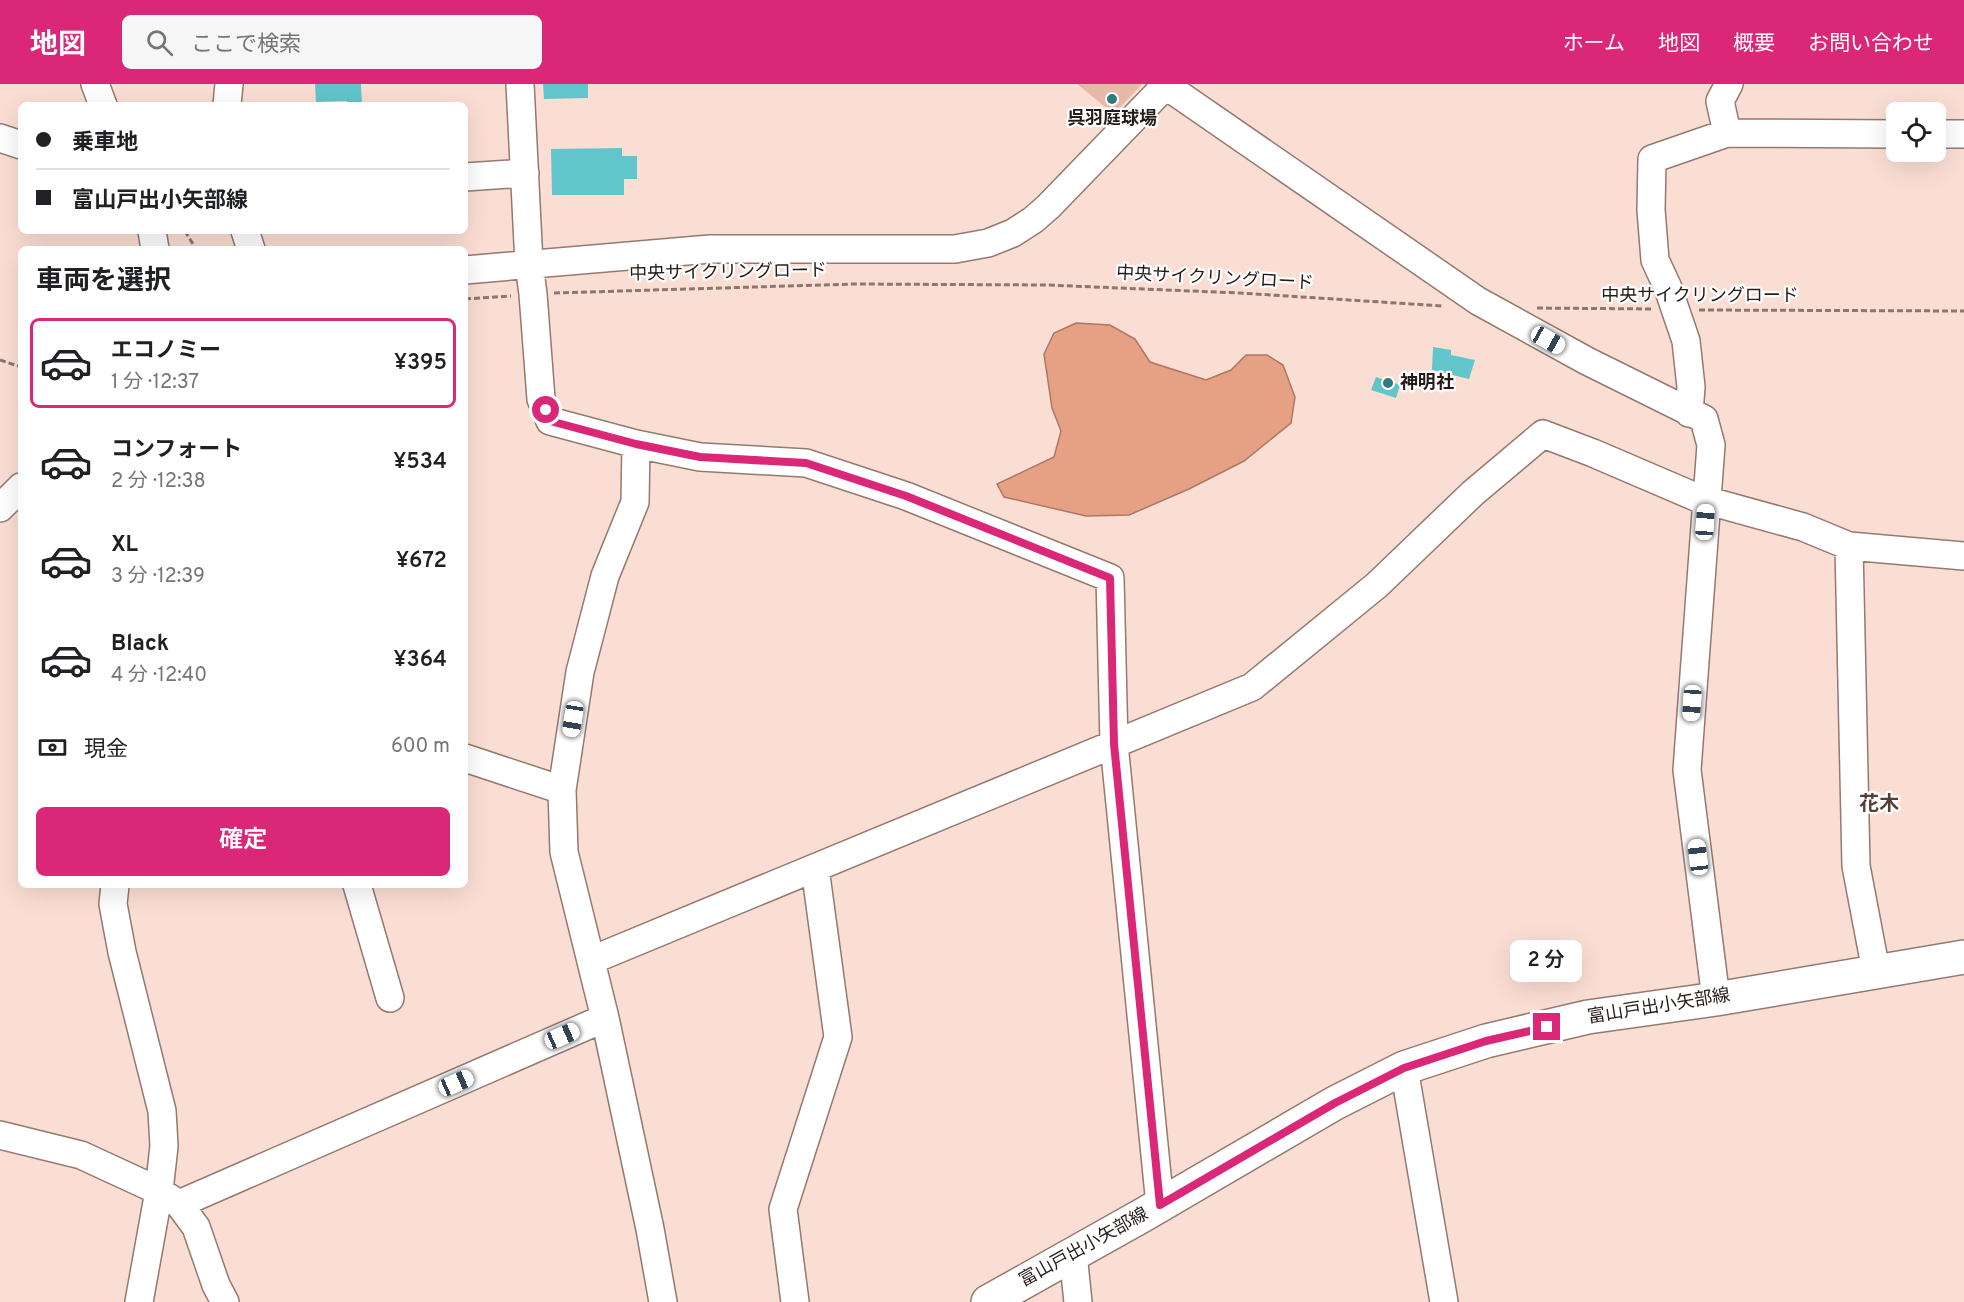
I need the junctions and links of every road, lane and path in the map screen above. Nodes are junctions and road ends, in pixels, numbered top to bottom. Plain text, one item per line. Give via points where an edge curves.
1 (95, 84) edge
2 (229, 84) edge
3 (520, 84) edge
4 (1729, 84) edge
5 (1166, 85) edge
6 (102, 102) edge
7 (227, 102) edge
8 (1727, 133) junction
9 (1886, 134) edge
10 (1946, 134) edge
11 (1964, 134) edge
12 (0, 138) edge
13 (18, 144) edge
14 (525, 172) junction
15 (468, 177) edge
16 (529, 264) junction
17 (468, 270) edge
18 (533, 294) junction
19 (468, 299) edge
20 (1450, 306) dead end
21 (1535, 308) dead end
22 (1676, 310) junction
23 (1964, 311) edge
24 (0, 360) edge
25 (18, 366) edge
26 (1689, 413) junction
27 (636, 444) junction
28 (18, 490) edge
29 (1707, 500) junction
30 (0, 508) edge
31 (1849, 546) junction
32 (1964, 556) edge
33 (1114, 744) junction
34 (468, 759) edge
35 (562, 790) junction
36 (815, 868) junction
37 (115, 888) edge
38 (358, 888) edge
39 (1964, 957) edge
40 (592, 960) junction
41 (1876, 971) junction
42 (390, 998) dead end
43 (1716, 999) junction
44 (605, 1017) junction
45 (1404, 1068) junction
46 (0, 1135) edge
47 (169, 1198) junction
48 (1160, 1205) junction
49 (1072, 1254) junction
50 (139, 1302) edge
51 (225, 1302) edge
52 (663, 1302) edge
53 (795, 1302) edge
54 (988, 1302) edge
55 (1078, 1302) edge
56 (1444, 1302) edge

1 - 6 street
2 - 7 street
3 - 14 street
4 - 8 street via 1720,101
5 - 16 street via 1048,207 1013,233 988,243 955,249 710,249
5 - 26 street via 1478,301
8 - 9 street
8 - 22 street via 1652,159 1655,260
10 - 11 street
12 - 13 street
14 - 15 street
14 - 16 street
16 - 17 street
16 - 18 street
18 - 19 path, 中央サイクリングロード
18 - 20 path, 中央サイクリングロード via 855,284 1048,285
18 - 27 street via 541,399 550,421
21 - 22 path, 中央サイクリングロード
22 - 23 path, 中央サイクリングロード
22 - 26 street via 1686,342 1691,387
24 - 25 path
26 - 29 street via 1704,419 1711,446
27 - 33 street via 700,457 806,463 906,496 1110,578
27 - 35 street via 635,502 605,576 580,672
28 - 30 street
29 - 31 street via 1803,527
29 - 33 street via 1543,434 1473,493 1377,585 1252,687
29 - 43 street via 1687,770
31 - 32 street
31 - 41 street via 1856,866
33 - 36 street
33 - 48 street
34 - 35 street
35 - 40 street via 564,852
36 - 40 street
36 - 53 street via 838,1037 783,1209
37 - 47 street via 113,904 122,952 162,1111
38 - 42 street
39 - 41 main road, 富山戸出小矢部線
40 - 44 street
41 - 43 main road, 富山戸出小矢部線
43 - 45 main road, 富山戸出小矢部線 via 1588,1017 1486,1041
44 - 47 street
44 - 52 street
45 - 48 main road, 富山戸出小矢部線 via 1335,1103
45 - 56 street
46 - 47 street via 81,1155
47 - 50 street
47 - 51 street via 196,1227
48 - 49 main road, 富山戸出小矢部線
49 - 54 main road, 富山戸出小矢部線
49 - 55 street

